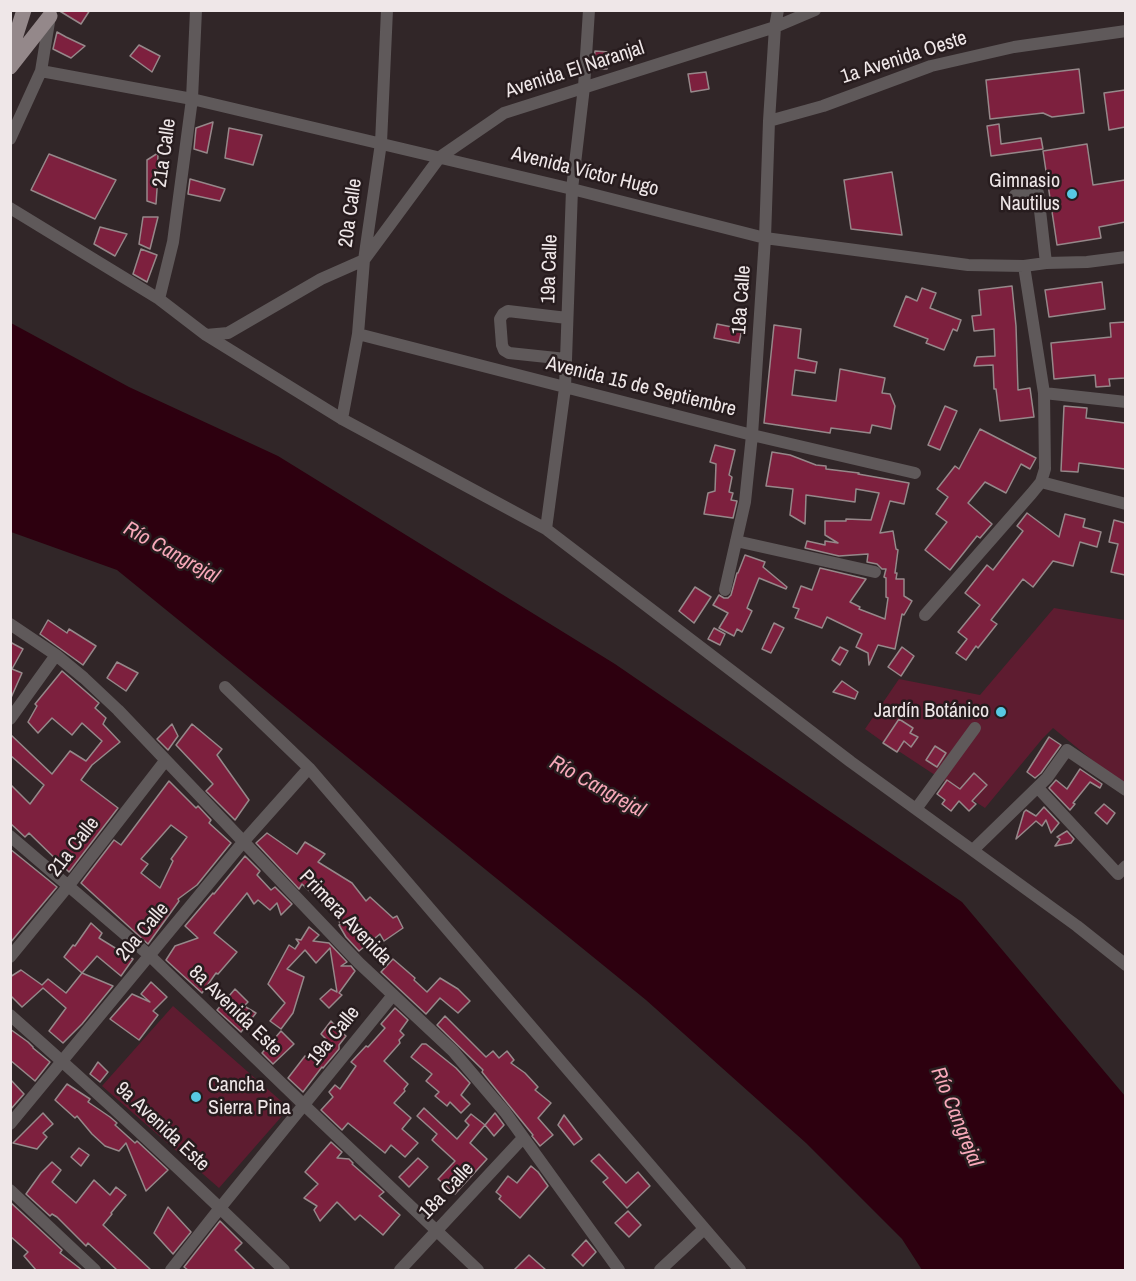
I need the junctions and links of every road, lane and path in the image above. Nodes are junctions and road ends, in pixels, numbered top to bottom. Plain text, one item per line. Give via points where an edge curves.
1 (196, 10) edge
2 (387, 10) edge
3 (589, 10) edge
4 (777, 10) edge
5 (815, 10) edge
6 (19, 14) edge
7 (52, 14) edge
8 (775, 27) junction
9 (1125, 31) edge
10 (10, 54) edge
11 (10, 67) edge
12 (40, 71) junction
13 (584, 87) junction
14 (192, 99) junction
15 (768, 121) junction
16 (10, 139) edge
17 (381, 143) junction
18 (440, 157) junction
19 (573, 189) junction
20 (1015, 195) dead end
21 (10, 208) edge
22 (765, 238) junction
23 (1125, 257) edge
24 (364, 260) junction
25 (1046, 263) junction
26 (1024, 266) junction
27 (159, 299) junction
28 (567, 318) junction
29 (358, 334) junction
30 (206, 335) junction
31 (504, 350) junction
32 (566, 359) junction
33 (489, 368) junction
34 (565, 388) junction
35 (1044, 393) junction
36 (1125, 402) edge
37 (342, 419) junction
38 (752, 435) junction
39 (915, 473) dead end
40 (1041, 482) junction
41 (1125, 504) edge
42 (546, 529) junction
43 (736, 541) junction
44 (875, 572) dead end
45 (725, 590) dead end
46 (925, 615) dead end
47 (10, 624) edge
48 (56, 655) junction
49 (225, 687) dead end
50 (10, 719) edge
51 (975, 728) dead end
52 (165, 761) junction
53 (309, 768) junction
54 (1038, 788) junction
55 (1125, 790) edge
56 (916, 809) junction
57 (10, 836) edge
58 (244, 841) junction
59 (973, 850) junction
60 (1125, 866) edge
61 (69, 885) junction
62 (149, 955) junction
63 (10, 957) edge
64 (1125, 965) edge
65 (393, 995) junction
66 (10, 1015) edge
67 (62, 1061) junction
68 (304, 1105) junction
69 (10, 1124) edge
70 (522, 1139) junction
71 (10, 1190) edge
72 (220, 1208) junction
73 (704, 1229) junction
74 (436, 1231) junction
75 (95, 1270) edge
76 (171, 1270) edge
77 (284, 1270) edge
78 (400, 1270) edge
79 (478, 1270) edge
80 (619, 1270) edge
81 (660, 1270) edge
82 (740, 1270) edge

1 - 14 street, 21a Calle
2 - 17 street, 20a Calle
3 - 13 street, 19a Calle
4 - 8 street, 18a Calle
5 - 8 street, Avenida El Naranjal
6 - 10 main road
7 - 11 main road
7 - 12 street
8 - 13 street, Avenida El Naranjal
8 - 15 street, 18a Calle
9 - 15 street, 1a Avenida Oeste via 1014,47 932,66 823,106
12 - 14 street, Avenida Víctor Hugo
12 - 16 street
13 - 18 street, Avenida El Naranjal via 504,113
13 - 19 street, 19a Calle
14 - 17 street, Avenida Víctor Hugo
14 - 27 street, 21a Calle via 173,242
15 - 22 street, 18a Calle
17 - 18 street, Avenida Víctor Hugo
17 - 24 street, 20a Calle
18 - 19 street, Avenida Víctor Hugo
18 - 24 street, Avenida El Naranjal
19 - 22 street, Avenida Víctor Hugo
19 - 28 street, 19a Calle
20 - 25 street via 1038,193
21 - 27 street
22 - 26 street, Avenida Víctor Hugo via 968,265
22 - 38 street, 18a Calle
23 - 25 street, Avenida Víctor Hugo
24 - 29 street, 20a Calle
24 - 30 street, Avenida El Naranjal via 321,279 228,333
25 - 26 street, Avenida Víctor Hugo
26 - 35 street
27 - 30 street
28 - 31 street via 508,311 500,319
28 - 32 street, 19a Calle
29 - 33 street, Avenida 15 de Septiembre
29 - 37 street, 20a Calle
30 - 37 street
31 - 32 street
31 - 33 street
32 - 34 street, 19a Calle
33 - 34 street, Avenida 15 de Septiembre
34 - 38 street, Avenida 15 de Septiembre
34 - 42 street, 19a Calle
35 - 36 street
35 - 40 street via 1045,469
37 - 42 street
38 - 39 street, Avenida 15 de Septiembre
38 - 43 street, 18a Calle via 745,502
40 - 41 street
40 - 46 street
42 - 56 street
43 - 44 street
43 - 45 street, 18a Calle
47 - 48 street, Primera Avenida
48 - 50 street
48 - 52 street, Primera Avenida via 118,710
49 - 53 street
51 - 56 street
52 - 58 street, Primera Avenida
52 - 61 street, 21a Calle
53 - 58 street, 20a Calle
53 - 73 street
54 - 55 street via 1067,750
54 - 59 street
54 - 60 street via 1118,874
56 - 59 street
57 - 61 street, 8a Avenida Este
58 - 62 street, 20a Calle
58 - 65 street, Primera Avenida
59 - 64 street
61 - 62 street, 8a Avenida Este
61 - 63 street, 21a Calle
62 - 67 street, 20a Calle
62 - 68 street, 8a Avenida Este
65 - 68 street, 19a Calle
65 - 70 street, Primera Avenida via 453,1051 505,1112
66 - 67 street, 9a Avenida Este
67 - 69 street, 20a Calle
67 - 72 street, 9a Avenida Este
68 - 72 street, 19a Calle
68 - 74 street, 8a Avenida Este
70 - 74 street, 18a Calle
70 - 80 street, Primera Avenida
71 - 75 street
72 - 76 street, 19a Calle
72 - 77 street, 9a Avenida Este
73 - 81 street
73 - 82 street
74 - 78 street, 18a Calle
74 - 79 street, 8a Avenida Este

